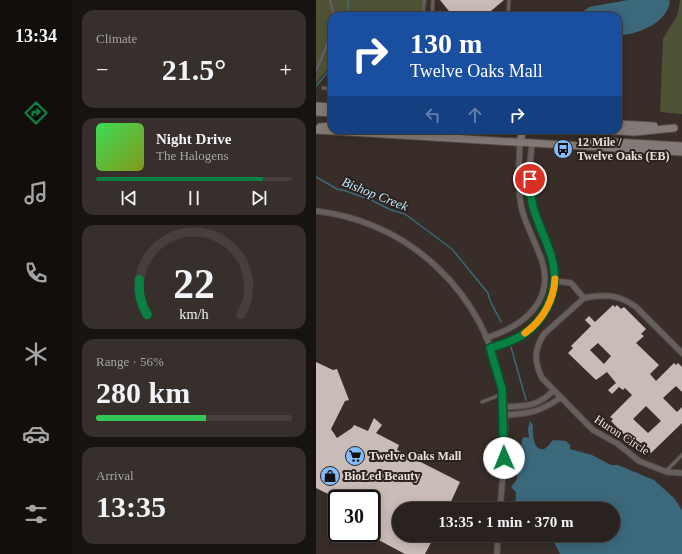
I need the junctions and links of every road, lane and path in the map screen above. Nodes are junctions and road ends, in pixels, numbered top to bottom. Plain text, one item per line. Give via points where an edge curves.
1 (330, 0) edge
2 (424, 0) edge
3 (433, 0) edge
4 (509, 0) edge
5 (333, 12) edge
6 (423, 12) edge
7 (432, 12) edge
8 (508, 12) edge
9 (328, 43) edge
10 (316, 72) edge
11 (323, 88) dead end
12 (328, 89) edge
13 (316, 106) edge
14 (328, 106) edge
15 (316, 112) edge
16 (328, 112) edge
17 (622, 124) edge
18 (328, 126) edge
19 (316, 127) edge
20 (678, 128) edge
21 (316, 130) edge
22 (328, 131) edge
23 (622, 131) edge
24 (384, 134) edge
25 (522, 134) edge
26 (520, 142) junction
27 (532, 143) junction
28 (575, 145) junction
29 (682, 146) edge
30 (682, 152) edge
31 (316, 211) edge
32 (555, 281) junction
33 (584, 298) junction
34 (486, 338) junction
35 (490, 348) junction
36 (682, 353) edge
37 (553, 391) junction
38 (502, 394) junction
39 (560, 398) junction
40 (482, 402) dead end
41 (503, 406) junction
42 (504, 415) junction
43 (682, 455) edge
44 (665, 472) junction
45 (682, 473) edge
46 (501, 502) edge
47 (498, 542) edge
48 (497, 554) edge

1 - 5 lane
2 - 6 lane
3 - 7 lane
4 - 8 lane
9 - 10 lane
11 - 12 lane
13 - 14 main road
15 - 16 main road
17 - 20 main road
18 - 19 main road
20 - 23 main road
21 - 22 main road
24 - 26 main road
25 - 26 main road
26 - 27 main road
26 - 34 street via 521,201 527,225 543,265 543,290 536,306 525,320 513,328
27 - 28 main road
27 - 32 street via 531,199 537,224 551,254
28 - 29 main road via 597,141
28 - 30 main road
31 - 34 street via 339,214 375,226 426,257 452,281 474,313
32 - 33 street via 571,283
32 - 35 street via 548,306 534,326 520,336
33 - 36 street via 614,295 627,301
33 - 37 street, Huron Circle via 544,334 536,348 537,368
34 - 35 street
35 - 38 street
37 - 39 street, Huron Circle
37 - 41 street via 536,404
38 - 40 lane
38 - 41 street
39 - 42 street via 541,410
39 - 44 street, Huron Circle via 593,430 618,444 639,461
41 - 42 street
42 - 46 street
43 - 44 lane
44 - 45 street, Huron Circle
47 - 48 street

